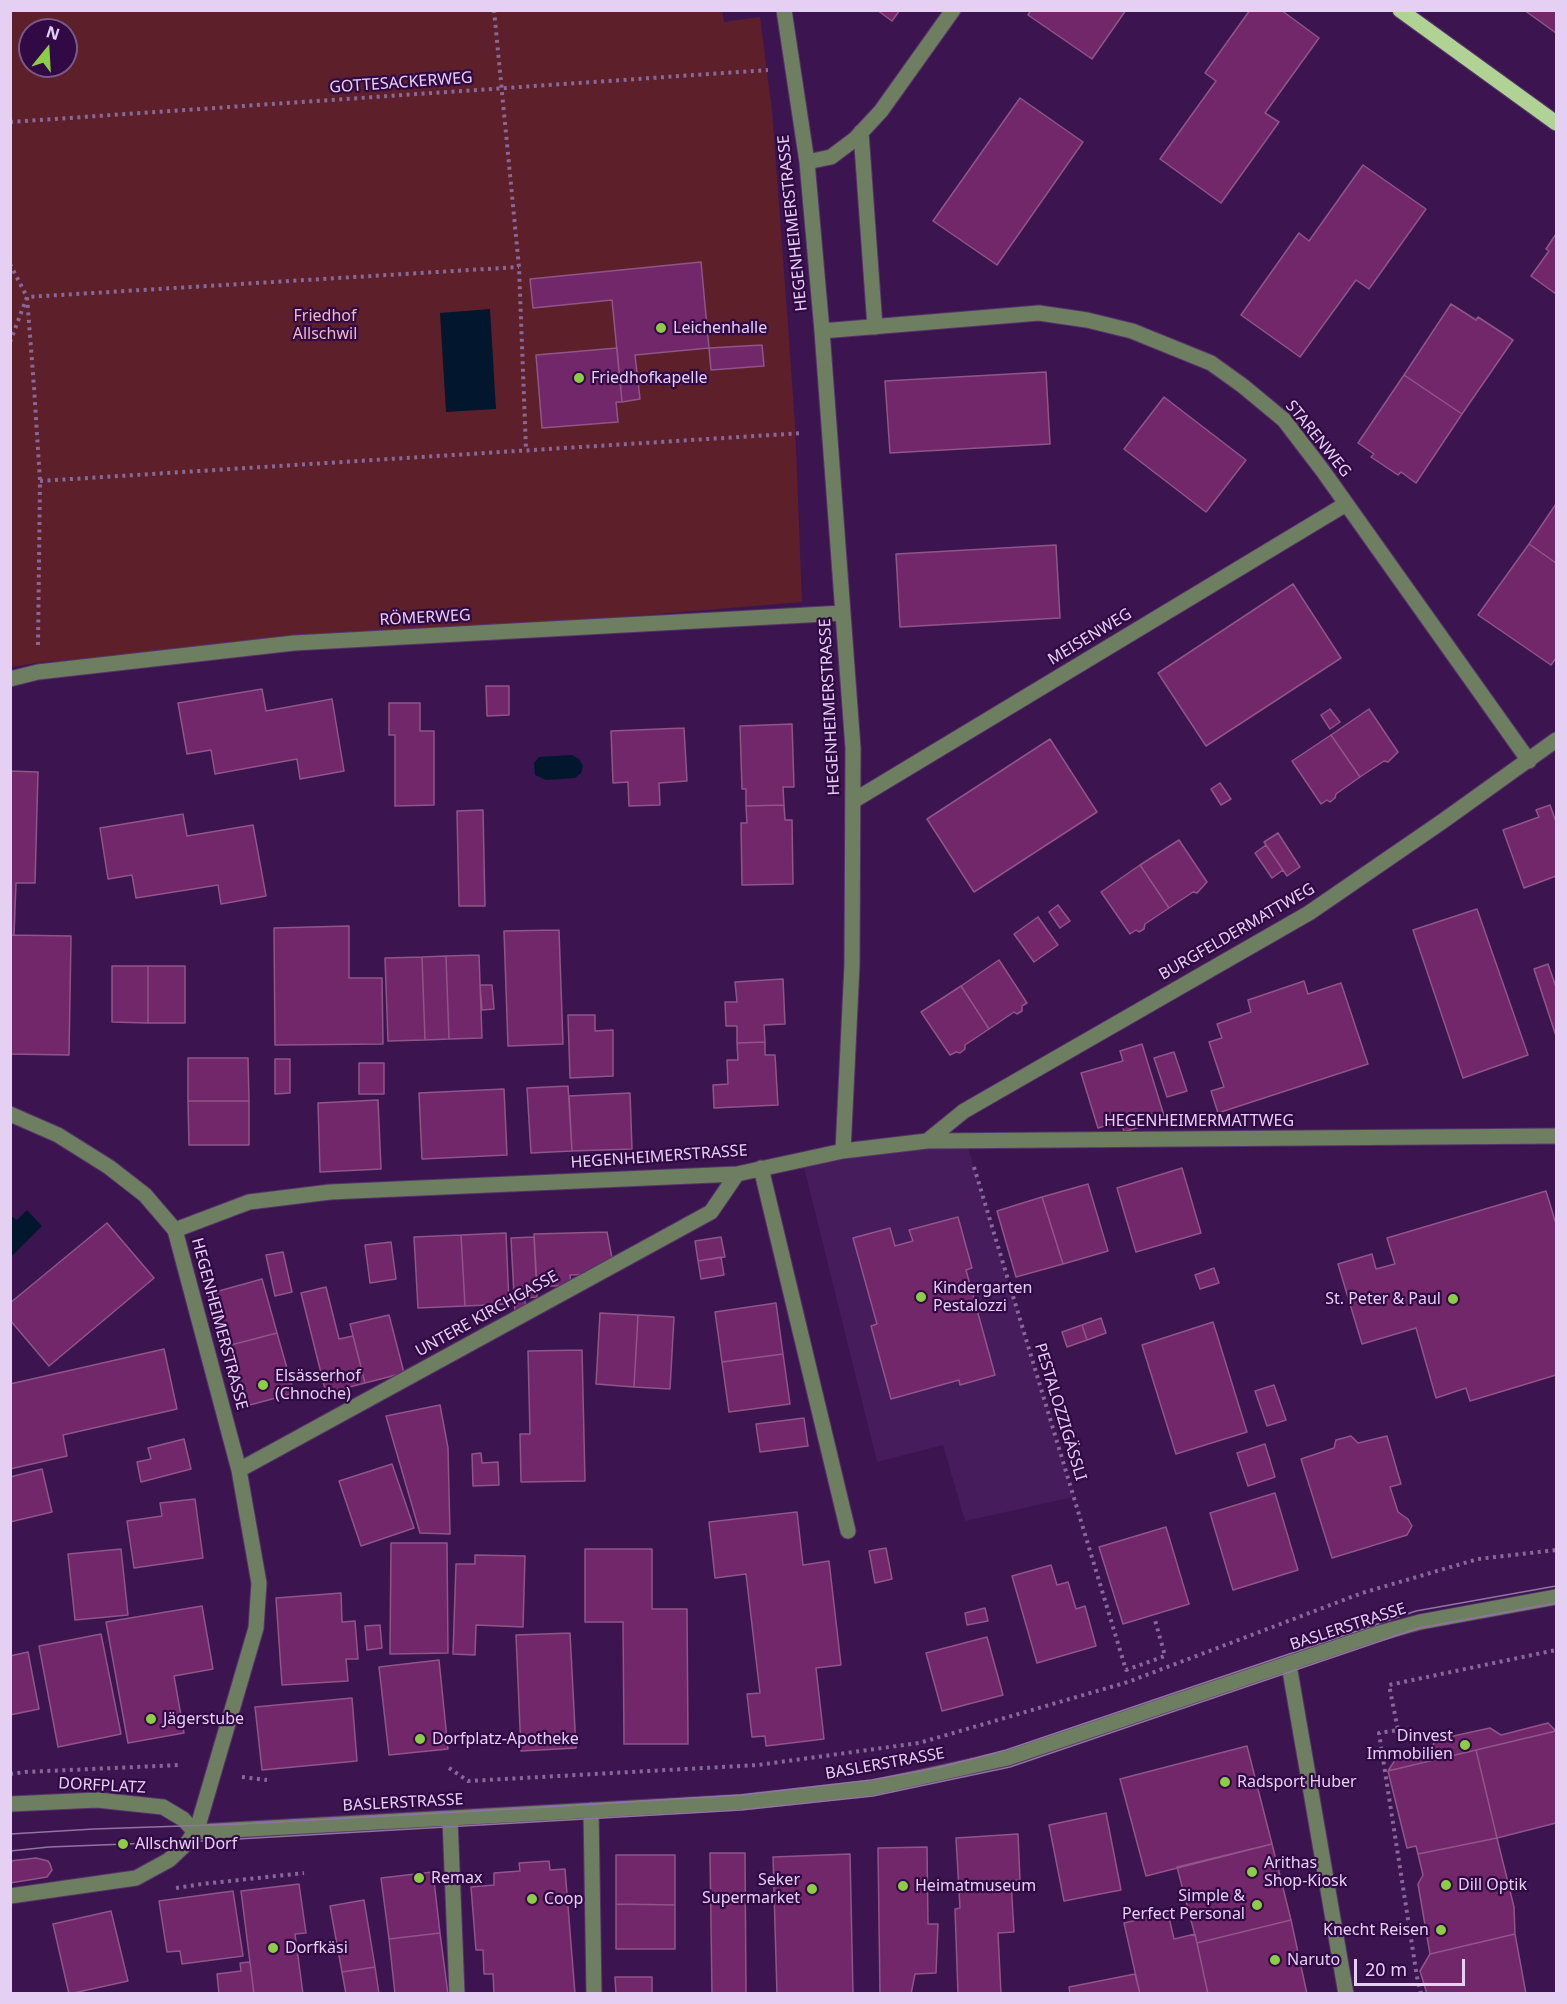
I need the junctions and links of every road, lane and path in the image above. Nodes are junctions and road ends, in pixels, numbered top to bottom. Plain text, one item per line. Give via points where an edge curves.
1 (494, 10) edge
2 (784, 10) edge
3 (953, 10) edge
4 (1400, 10) edge
5 (793, 68) junction
6 (502, 88) junction
7 (10, 122) edge
8 (1557, 123) edge
9 (861, 132) junction
10 (807, 162) junction
11 (10, 264) edge
12 (519, 267) junction
13 (27, 297) junction
14 (875, 327) junction
15 (822, 331) junction
16 (10, 342) edge
17 (829, 431) junction
18 (525, 450) junction
19 (40, 481) junction
20 (1346, 504) junction
21 (843, 613) junction
22 (38, 672) junction
23 (10, 678) edge
24 (1557, 740) edge
25 (1529, 761) junction
26 (853, 801) junction
27 (10, 1114) edge
28 (1557, 1136) edge
29 (927, 1141) junction
30 (966, 1141) junction
31 (843, 1151) junction
32 (761, 1168) junction
33 (737, 1174) junction
34 (175, 1230) junction
35 (239, 1470) junction
36 (848, 1532) dead end
37 (1557, 1550) edge
38 (1557, 1597) edge
39 (1155, 1620) dead end
40 (1557, 1650) edge
41 (1146, 1664) junction
42 (1289, 1665) junction
43 (1148, 1673) junction
44 (180, 1765) dead end
45 (449, 1768) dead end
46 (10, 1774) edge
47 (242, 1777) dead end
48 (267, 1780) dead end
49 (10, 1804) edge
50 (591, 1810) junction
51 (450, 1819) junction
52 (195, 1832) junction
53 (10, 1896) edge
54 (457, 1994) edge
55 (594, 1994) edge
56 (1346, 1994) edge
57 (1421, 1994) edge

1 - 6 path
2 - 5 street, HEGENHEIMERSTRASSE
3 - 9 street via 881,111
4 - 8 main road
5 - 6 path, GOTTESACKERWEG
5 - 10 street, HEGENHEIMERSTRASSE
6 - 7 path, GOTTESACKERWEG
6 - 12 path
9 - 10 street via 831,157
9 - 14 street
10 - 15 street, HEGENHEIMERSTRASSE
11 - 13 path
12 - 13 path
12 - 18 path
13 - 16 path
13 - 19 path
14 - 15 street, STARENWEG
14 - 20 street, STARENWEG via 1039,313 1132,331 1211,363 1244,386 1284,420
15 - 17 street, HEGENHEIMERSTRASSE
17 - 18 path
17 - 21 street, HEGENHEIMERSTRASSE
18 - 19 path
19 - 22 path
20 - 25 street, STARENWEG
20 - 26 street, MEISENWEG
21 - 22 street, RÖMERWEG via 294,643
21 - 26 street, HEGENHEIMERSTRASSE
22 - 23 street, RÖMERWEG
24 - 25 street, BURGFELDERMATTWEG
25 - 29 street, BURGFELDERMATTWEG via 1309,913 964,1112
26 - 31 street, HEGENHEIMERSTRASSE via 852,965
27 - 34 street via 58,1135 109,1167 145,1195
28 - 30 street, HEGENHEIMERMATTWEG
29 - 30 street, HEGENHEIMERMATTWEG
29 - 31 street, HEGENHEIMERMATTWEG
30 - 41 path, PESTALOZZIGÄSSLI via 1126,1670
31 - 32 street, HEGENHEIMERSTRASSE
32 - 33 street, HEGENHEIMERSTRASSE
32 - 36 street
33 - 34 street, HEGENHEIMERSTRASSE via 330,1192 249,1202
33 - 35 street, UNTERE KIRCHGASSE via 711,1212
34 - 35 street, HEGENHEIMERSTRASSE
35 - 52 street, HEGENHEIMERSTRASSE via 259,1583 256,1628
37 - 43 path via 1478,1559 1362,1593
38 - 42 street, BASLERSTRASSE via 1420,1622
39 - 41 path via 1165,1656
40 - 57 path via 1389,1685 1398,1730 1379,1733
41 - 43 path
42 - 50 street, BASLERSTRASSE via 1008,1758 872,1788 742,1802
42 - 56 street
43 - 45 path via 919,1743 758,1765 468,1781
44 - 46 path
47 - 48 path
49 - 52 street, DORFPLATZ via 97,1800 163,1808 183,1819
50 - 51 street, BASLERSTRASSE
50 - 55 street
51 - 52 street, BASLERSTRASSE
51 - 54 street
52 - 53 street via 169,1860 136,1878

